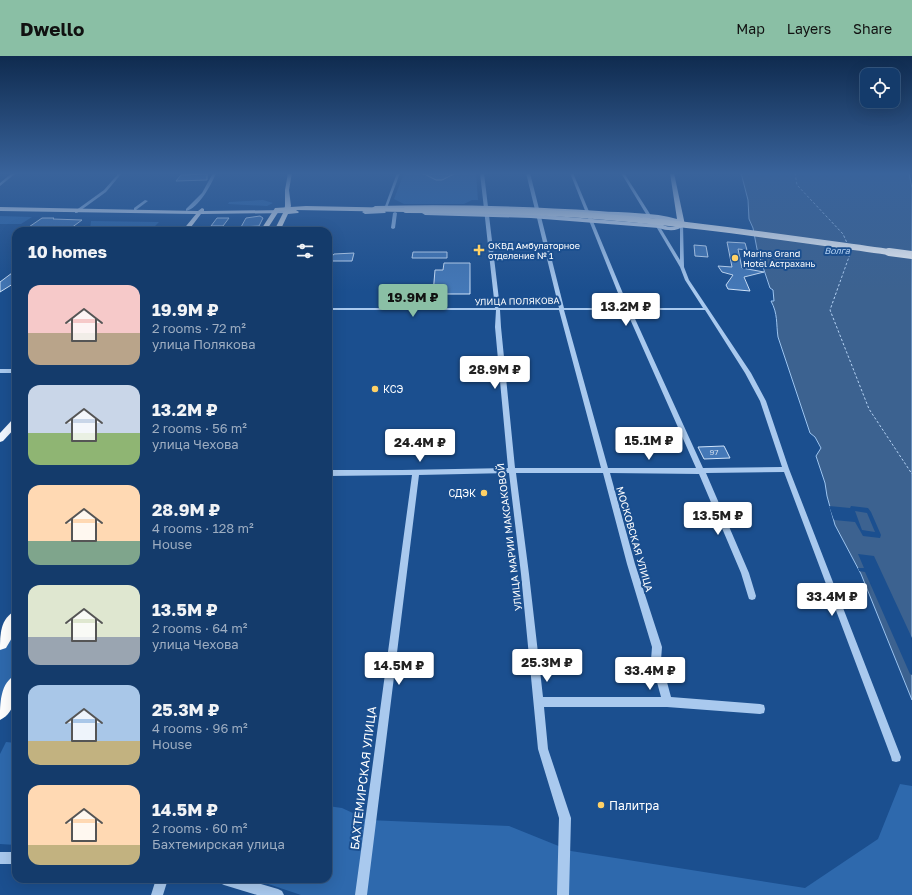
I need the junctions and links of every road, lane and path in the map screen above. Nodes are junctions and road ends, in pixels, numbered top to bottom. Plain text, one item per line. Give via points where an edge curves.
1 (200, 212) edge
2 (274, 212) edge
3 (286, 212) edge
4 (387, 212) edge
5 (530, 212) edge
6 (538, 212) edge
7 (586, 212) edge
8 (588, 212) edge
9 (645, 212) edge
10 (678, 212) edge
11 (679, 212) edge
12 (395, 213) junction
13 (487, 215) junction
14 (539, 216) junction
15 (648, 217) junction
16 (667, 218) junction
17 (589, 220) junction
18 (682, 224) junction
19 (649, 225) junction
20 (658, 225) junction
21 (188, 227) edge
22 (265, 227) edge
23 (279, 227) edge
24 (393, 228) dead end
25 (912, 255) edge
26 (682, 267) junction
27 (562, 308) junction
28 (626, 308) junction
29 (332, 309) edge
30 (706, 309) junction
31 (498, 310) junction
32 (0, 371) edge
33 (12, 371) edge
34 (12, 426) edge
35 (0, 439) edge
36 (786, 469) junction
37 (512, 470) junction
38 (606, 471) junction
39 (701, 471) junction
40 (332, 473) edge
41 (416, 473) junction
42 (752, 596) dead end
43 (12, 624) edge
44 (0, 643) edge
45 (12, 690) edge
46 (539, 702) junction
47 (667, 702) junction
48 (760, 708) dead end
49 (0, 711) edge
50 (896, 757) dead end
51 (0, 858) edge
52 (12, 858) edge
53 (161, 883) edge
54 (238, 883) edge
55 (157, 895) edge
56 (278, 895) edge
57 (361, 895) edge
58 (563, 895) edge

1 - 21 main road
2 - 22 highway
3 - 23 highway
4 - 12 main road
5 - 25 highway, bridge via 668,223
6 - 14 street, МОСКОВСКАЯ УЛИЦА
7 - 17 street
8 - 15 main road
9 - 15 street
10 - 16 main road via 675,217
11 - 18 main road
12 - 13 main road
12 - 24 street
13 - 14 main road
13 - 31 street, УЛИЦА МАРИИ МАКСАКОВОЙ
14 - 17 main road
14 - 27 street, МОСКОВСКАЯ УЛИЦА
15 - 16 main road
15 - 19 street
16 - 18 main road
16 - 20 main road via 657,220
17 - 19 main road
17 - 28 street
18 - 20 main road via 676,228
18 - 26 street
19 - 20 main road
20 - 26 street
26 - 30 street via 687,280
27 - 28 street, УЛИЦА ПОЛЯКОВА
27 - 31 street, УЛИЦА ПОЛЯКОВА
27 - 38 street, МОСКОВСКАЯ УЛИЦА
28 - 30 street, УЛИЦА ПОЛЯКОВА
28 - 39 street
29 - 31 street, УЛИЦА ПОЛЯКОВА
30 - 36 street via 763,401
31 - 37 street, УЛИЦА МАРИИ МАКСАКОВОЙ
32 - 33 street
34 - 35 main road
36 - 39 street
36 - 50 street
37 - 38 street
37 - 41 street
37 - 46 street, УЛИЦА МАРИИ МАКСАКОВОЙ
38 - 39 street
38 - 47 street, МОСКОВСКАЯ УЛИЦА via 634,575 657,647 656,660
39 - 42 street via 745,573
40 - 41 street
41 - 57 street, БАХТЕМИРСКАЯ УЛИЦА
43 - 44 highway
45 - 49 highway
46 - 47 street
46 - 58 street, УЛИЦА МАРИИ МАКСАКОВОЙ via 543,749 565,818
47 - 48 street
51 - 52 street
53 - 55 street
54 - 56 street

